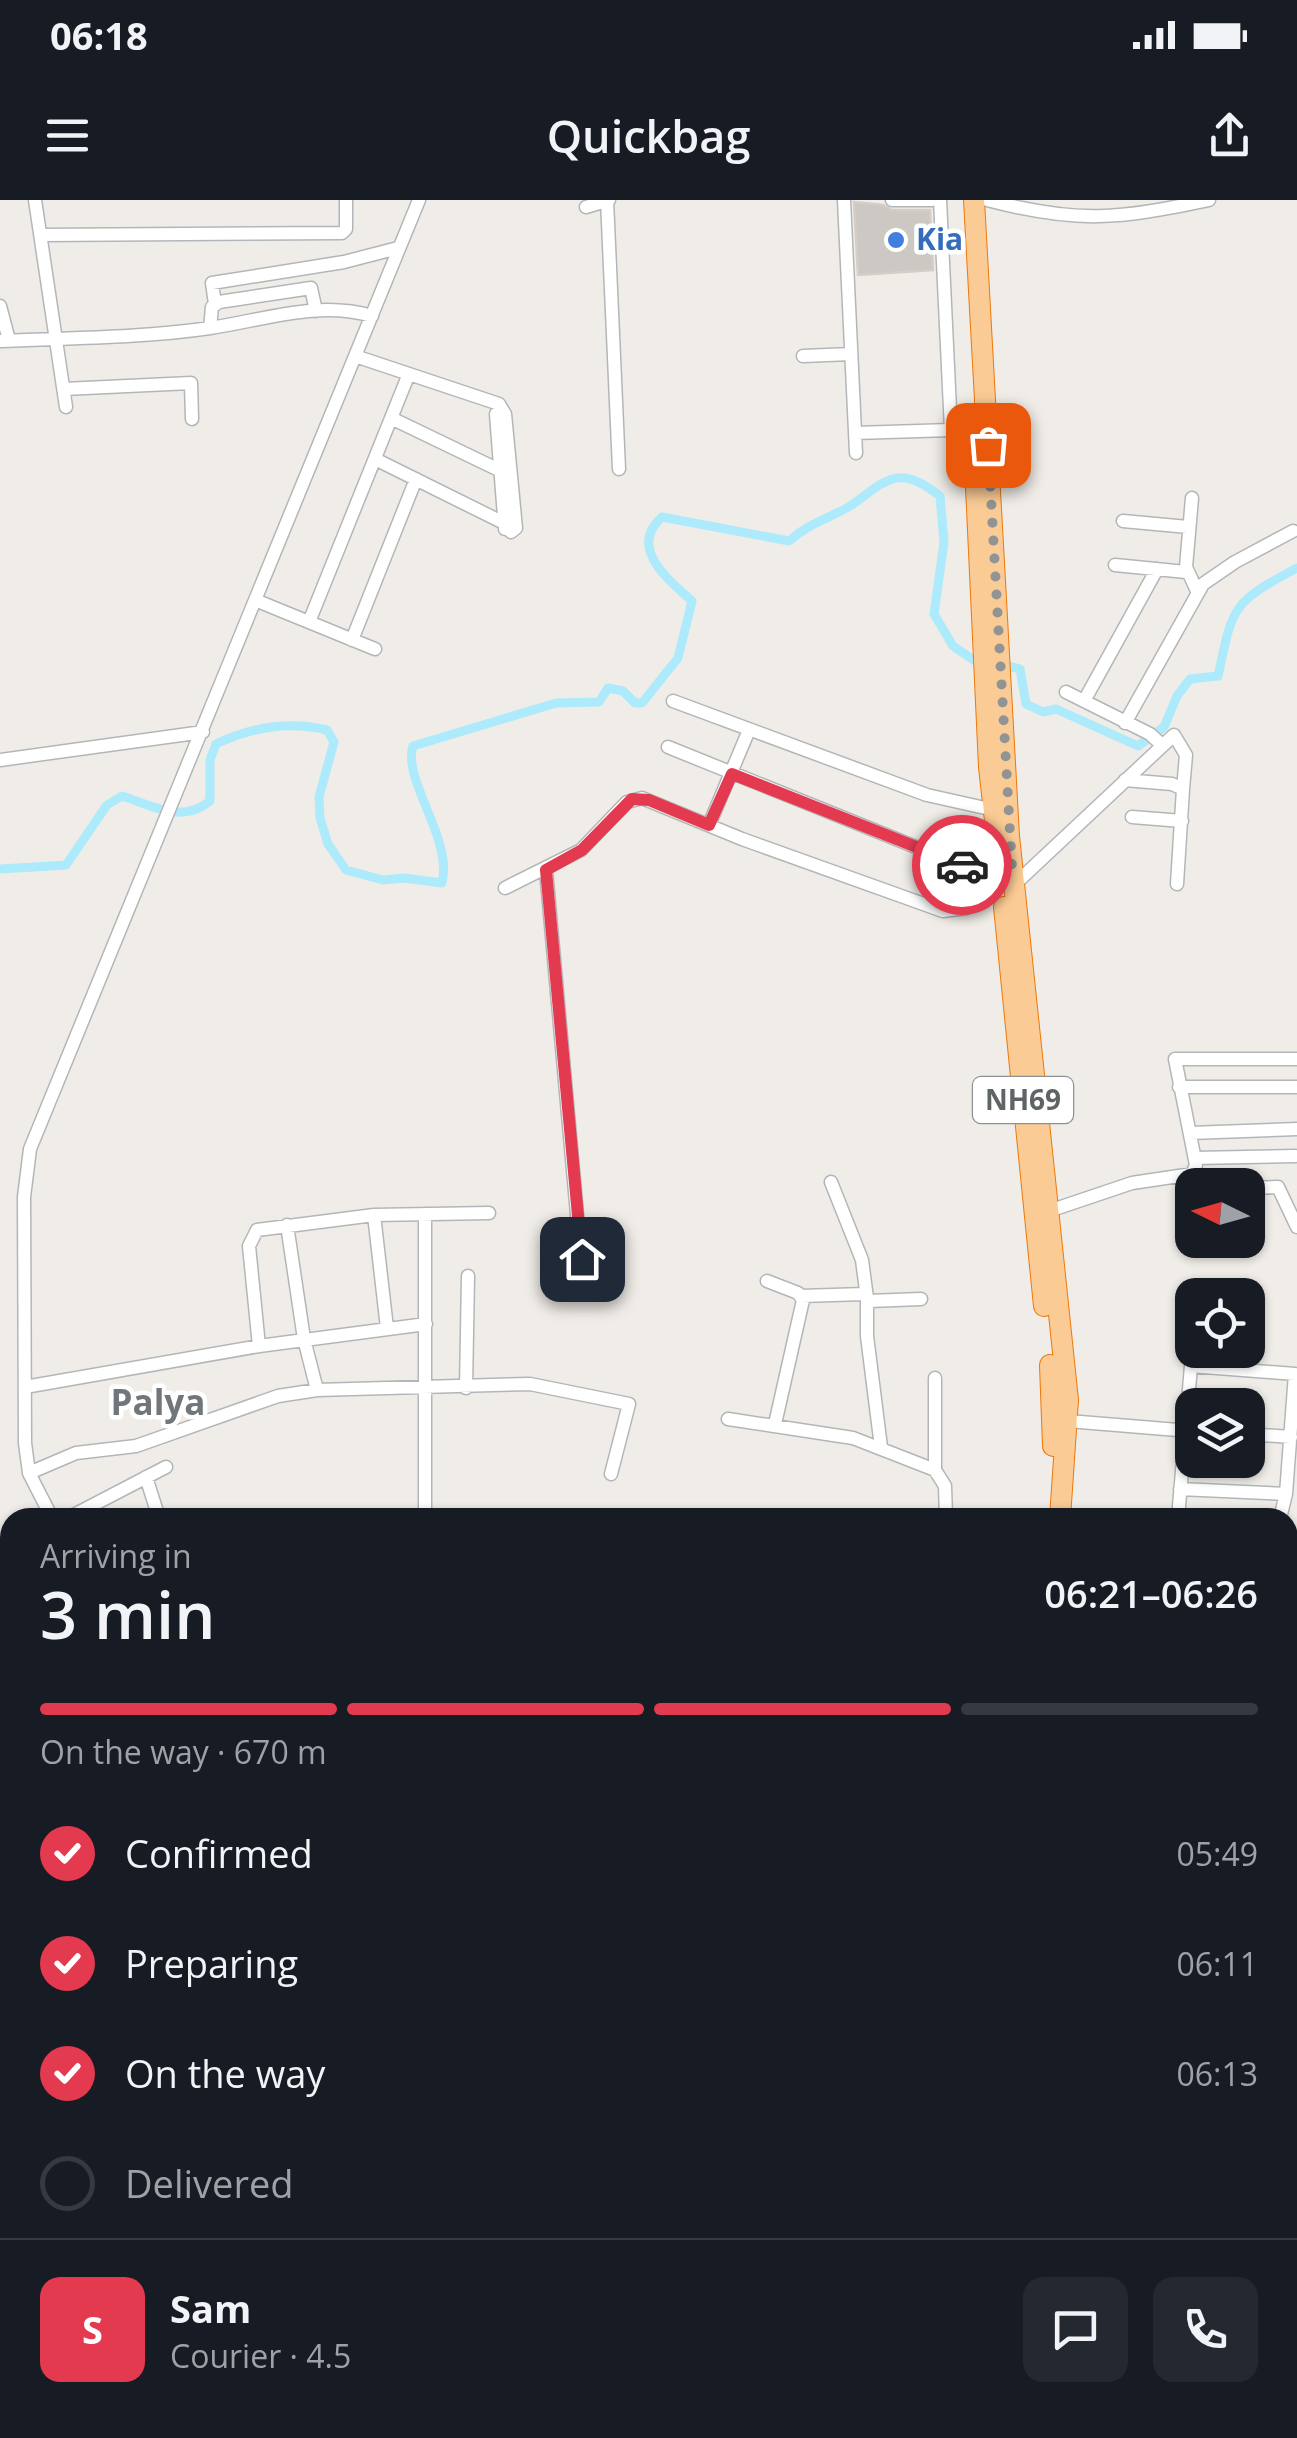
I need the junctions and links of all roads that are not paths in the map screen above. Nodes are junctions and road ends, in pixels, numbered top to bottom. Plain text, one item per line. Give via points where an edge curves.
1 (36, 200) edge
2 (346, 200) edge
3 (419, 200) edge
4 (608, 200) edge
5 (844, 200) edge
6 (892, 200) edge
7 (932, 200) edge
8 (940, 200) edge
9 (962, 200) edge
10 (974, 200) edge
11 (988, 200) edge
12 (1209, 200) edge
13 (586, 207) dead end
14 (41, 236) junction
15 (398, 248) junction
16 (215, 304) junction
17 (0, 306) edge
18 (316, 310) junction
19 (372, 316) junction
20 (210, 328) junction
21 (56, 338) junction
22 (4, 341) edge
23 (851, 354) junction
24 (356, 356) junction
25 (803, 356) dead end
26 (408, 376) junction
27 (64, 389) junction
28 (66, 407) dead end
29 (501, 408) junction
30 (192, 418) dead end
31 (391, 418) junction
32 (856, 433) junction
33 (856, 453) dead end
34 (374, 459) junction
35 (619, 469) dead end
36 (499, 470) junction
37 (416, 479) junction
38 (1192, 498) dead end
39 (1123, 521) dead end
40 (504, 523) junction
41 (1188, 527) junction
42 (1292, 531) dead end
43 (1115, 564) dead end
44 (1157, 569) junction
45 (1186, 572) junction
46 (1197, 590) junction
47 (255, 600) junction
48 (309, 622) junction
49 (352, 640) junction
50 (991, 643) junction
51 (375, 649) dead end
52 (993, 682) junction
53 (1066, 692) dead end
54 (673, 701) dead end
55 (1084, 701) junction
56 (1125, 723) junction
57 (749, 730) junction
58 (203, 732) junction
59 (1156, 739) junction
60 (668, 747) dead end
61 (0, 760) edge
62 (732, 774) junction
63 (1125, 780) junction
64 (1182, 789) junction
65 (994, 810) junction
66 (1132, 817) dead end
67 (1182, 820) junction
68 (709, 825) junction
69 (971, 867) junction
70 (546, 870) junction
71 (1009, 873) junction
72 (1177, 884) dead end
73 (504, 888) dead end
74 (1297, 1059) edge
75 (1179, 1087) junction
76 (1297, 1087) edge
77 (1297, 1130) edge
78 (1190, 1132) junction
79 (1296, 1156) edge
80 (1195, 1158) junction
81 (1196, 1168) edge
82 (1175, 1180) edge
83 (831, 1182) dead end
84 (1265, 1188) edge
85 (1049, 1211) junction
86 (489, 1213) dead end
87 (425, 1214) junction
88 (374, 1215) junction
89 (287, 1225) junction
90 (1297, 1227) edge
91 (582, 1259) dead end
92 (468, 1276) dead end
93 (767, 1282) dead end
94 (802, 1296) junction
95 (868, 1299) junction
96 (921, 1299) dead end
97 (426, 1324) junction
98 (386, 1328) junction
99 (304, 1339) junction
100 (259, 1346) junction
101 (935, 1378) dead end
102 (425, 1387) junction
103 (25, 1388) junction
104 (466, 1388) junction
105 (1190, 1388) edge
106 (317, 1390) junction
107 (728, 1419) dead end
108 (1068, 1421) junction
109 (775, 1424) junction
110 (1175, 1430) edge
111 (1265, 1435) edge
112 (1292, 1437) junction
113 (881, 1447) junction
114 (166, 1467) dead end
115 (935, 1470) junction
116 (30, 1473) junction
117 (611, 1474) dead end
118 (146, 1477) junction
119 (1182, 1478) edge
120 (1180, 1489) junction
121 (1286, 1494) junction
122 (47, 1508) edge
123 (87, 1508) edge
124 (156, 1508) edge
125 (425, 1508) edge
126 (946, 1508) edge
127 (1047, 1508) edge
128 (1061, 1508) edge
129 (1179, 1508) edge
130 (1282, 1508) edge

1 - 14 street
2 - 14 street via 342,233
3 - 15 street
4 - 13 street
4 - 35 street
5 - 23 street
6 - 7 street
8 - 32 street via 951,430
9 - 50 highway, NH69
10 - 50 highway, NH69
11 - 12 street via 1040,214 1099,219
14 - 21 street
15 - 16 street via 212,283
15 - 19 street
16 - 18 street via 311,288
16 - 20 street
17 - 22 street
18 - 19 street
18 - 20 street
19 - 24 street
20 - 21 street
21 - 22 street
21 - 27 street
23 - 25 street
23 - 32 street
24 - 26 street
24 - 47 street
26 - 29 street
26 - 31 street
27 - 28 street
27 - 30 street via 191,383
29 - 36 street
29 - 40 street via 516,530 507,532
31 - 34 street
31 - 36 street
32 - 33 street
34 - 37 street
34 - 48 street
36 - 40 street
37 - 40 street
37 - 49 street
38 - 41 street
39 - 41 street
41 - 45 street
42 - 46 street
43 - 44 street
44 - 45 street
44 - 55 street
45 - 46 street
46 - 56 street
47 - 48 street
47 - 58 street
48 - 49 street
49 - 51 street
50 - 52 highway, NH69
52 - 65 highway, NH69
52 - 71 highway, NH69
53 - 55 street
54 - 57 street
55 - 56 street
56 - 59 street
57 - 62 street
57 - 65 street via 927,795
58 - 61 street
58 - 103 street via 30,1149
59 - 63 street
59 - 64 street via 1174,735 1183,748
60 - 62 street
62 - 68 street
62 - 69 street
63 - 64 street
63 - 71 street
64 - 67 street
65 - 71 highway, NH69
66 - 67 street
67 - 72 street
68 - 69 street via 943,911 966,908
68 - 70 street via 632,799 582,850
69 - 71 street
70 - 73 street
70 - 91 street
71 - 85 highway, NH69
71 - 127 highway, NH69 via 1052,1390
74 - 75 street via 1175,1059
75 - 76 street
75 - 78 street
77 - 78 street
78 - 80 street
79 - 80 street
80 - 81 street
82 - 85 street via 1132,1184
83 - 95 street via 862,1260
84 - 90 street via 1278,1188
85 - 108 highway, NH69
86 - 87 street
87 - 88 street
87 - 97 street
88 - 89 street
88 - 98 street
89 - 99 street
89 - 100 street via 257,1230 250,1239
92 - 104 street
93 - 94 street
94 - 95 street
94 - 109 street
95 - 96 street
95 - 113 street
97 - 98 street
97 - 102 street
98 - 99 street
99 - 100 street
99 - 106 street
100 - 103 street
101 - 115 street
102 - 104 street
102 - 106 street
102 - 125 street
103 - 116 street
104 - 117 street via 530,1384 624,1400 629,1409
105 - 112 street via 1190,1367 1296,1374
106 - 116 street via 278,1396 136,1446 76,1454
107 - 109 street
108 - 110 street
108 - 128 highway, NH69
109 - 113 street
111 - 112 street
112 - 121 street
113 - 115 street
114 - 118 street
115 - 126 street via 945,1486
116 - 122 street
118 - 123 street
118 - 124 street
119 - 120 street
120 - 121 street
120 - 129 street
121 - 130 street

